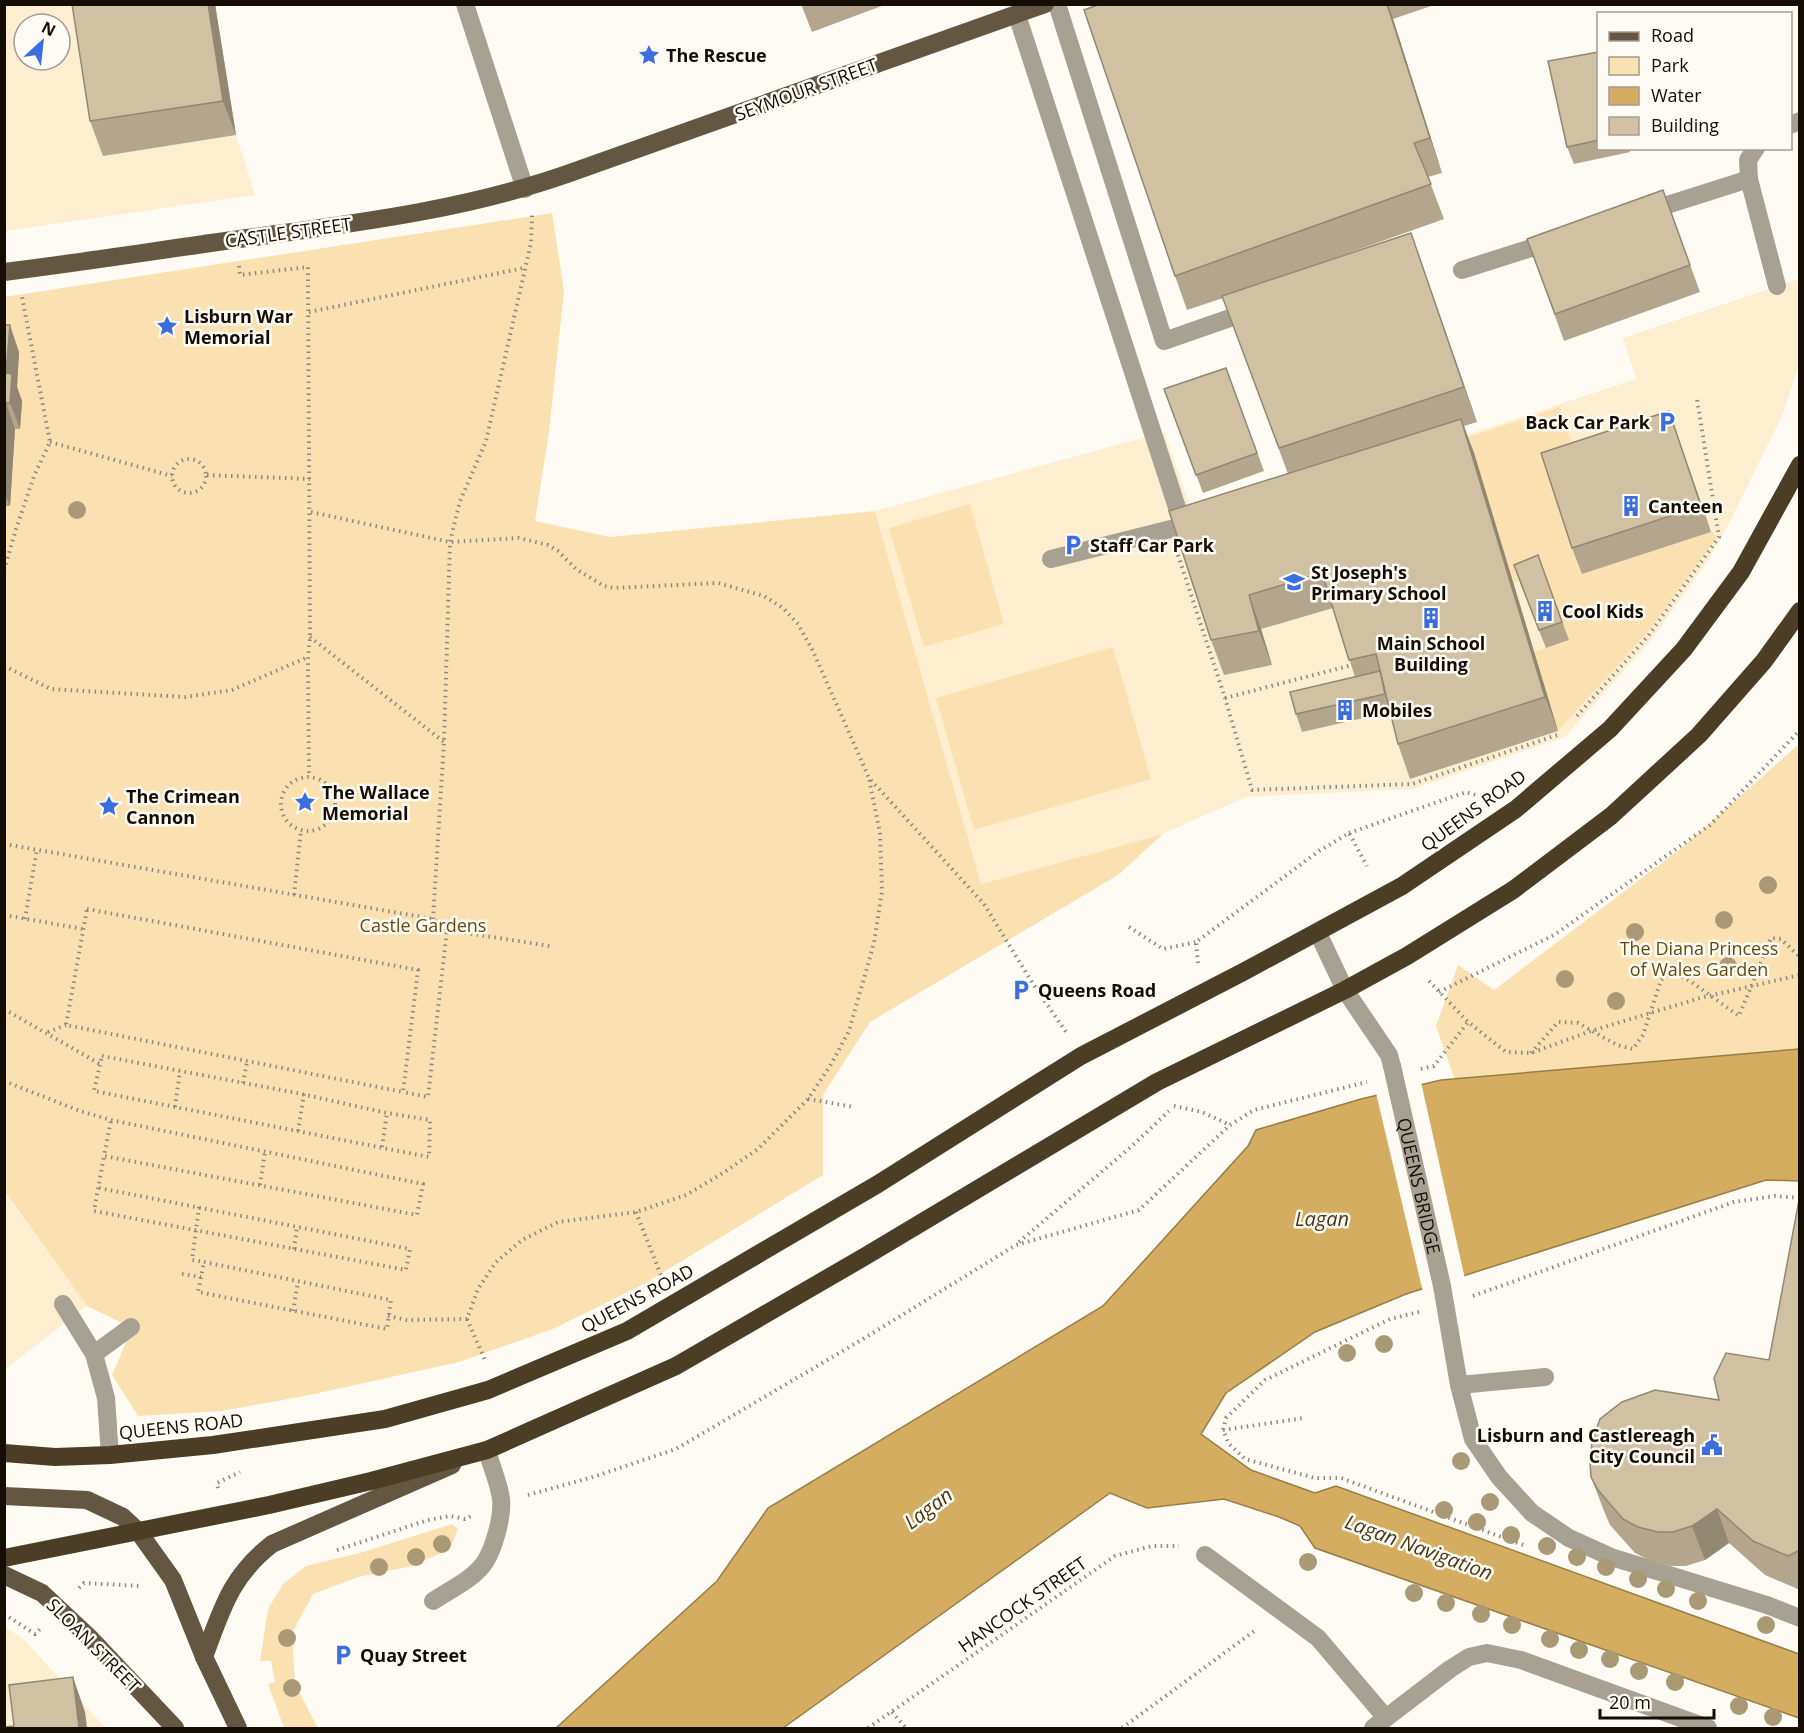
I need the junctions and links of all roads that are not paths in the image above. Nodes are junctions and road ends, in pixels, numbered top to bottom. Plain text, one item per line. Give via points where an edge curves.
1 (465, 4) edge
2 (1045, 4) edge
3 (1057, 4) edge
4 (1017, 15) junction
5 (1755, 150) edge
6 (567, 174) joint
7 (1749, 179) junction
8 (529, 187) junction
9 (1628, 218) edge
10 (1573, 235) edge
11 (1462, 270) dead end
12 (11, 271) edge
13 (1777, 286) dead end
14 (1275, 302) edge
15 (1800, 465) edge
16 (1051, 559) dead end
17 (1800, 611) edge
18 (1318, 933) junction
19 (1345, 990) junction
20 (63, 1304) dead end
21 (131, 1327) dead end
22 (94, 1354) junction
23 (1545, 1377) dead end
24 (1460, 1385) junction
25 (487, 1450) junction
26 (4, 1454) edge
27 (110, 1455) junction
28 (4, 1496) edge
29 (138, 1531) junction
30 (1205, 1556) road end
31 (4, 1558) edge
32 (4, 1575) edge
33 (433, 1601) dead end
34 (1800, 1618) edge
35 (204, 1657) junction
36 (1379, 1723) edge
37 (175, 1728) edge
38 (238, 1728) edge
39 (1708, 1728) edge

1 - 8 lane
2 - 4 main road, SEYMOUR STREET
3 - 14 lane via 1164,341
4 - 6 main road, SEYMOUR STREET
4 - 16 lane via 1183,526
5 - 7 lane via 1748,160
6 - 8 main road, CASTLE STREET
7 - 9 lane
7 - 13 lane
8 - 12 main road, CASTLE STREET via 475,202 372,221
10 - 11 lane
15 - 18 highway, QUEENS ROAD via 1741,572 1684,649 1610,729 1516,809 1402,886
17 - 19 highway via 1764,662 1700,735 1611,816 1514,890
18 - 19 lane, QUEENS BRIDGE
18 - 27 highway, QUEENS ROAD via 1081,1056 878,1184 627,1331 488,1390 385,1419 238,1443
19 - 24 lane, QUEENS BRIDGE, bridge via 1389,1055 1447,1306
19 - 25 highway via 1157,1082 676,1366
20 - 22 lane
21 - 22 lane
22 - 27 lane via 106,1398
23 - 24 lane
24 - 34 lane, QUEENS BRIDGE via 1473,1439 1499,1477 1532,1514 1569,1538 1611,1557
25 - 29 highway via 269,1505
25 - 33 lane via 501,1500 494,1542 485,1562 474,1573
25 - 35 main road via 272,1544 253,1559 234,1584
26 - 27 highway, QUEENS ROAD
28 - 29 main road via 87,1500 123,1517
29 - 31 highway
29 - 35 main road via 173,1580
30 - 36 lane via 1318,1638
32 - 37 main road, SLOAN STREET via 42,1593
35 - 38 main road
36 - 39 lane via 1459,1663 1487,1653 1521,1660

